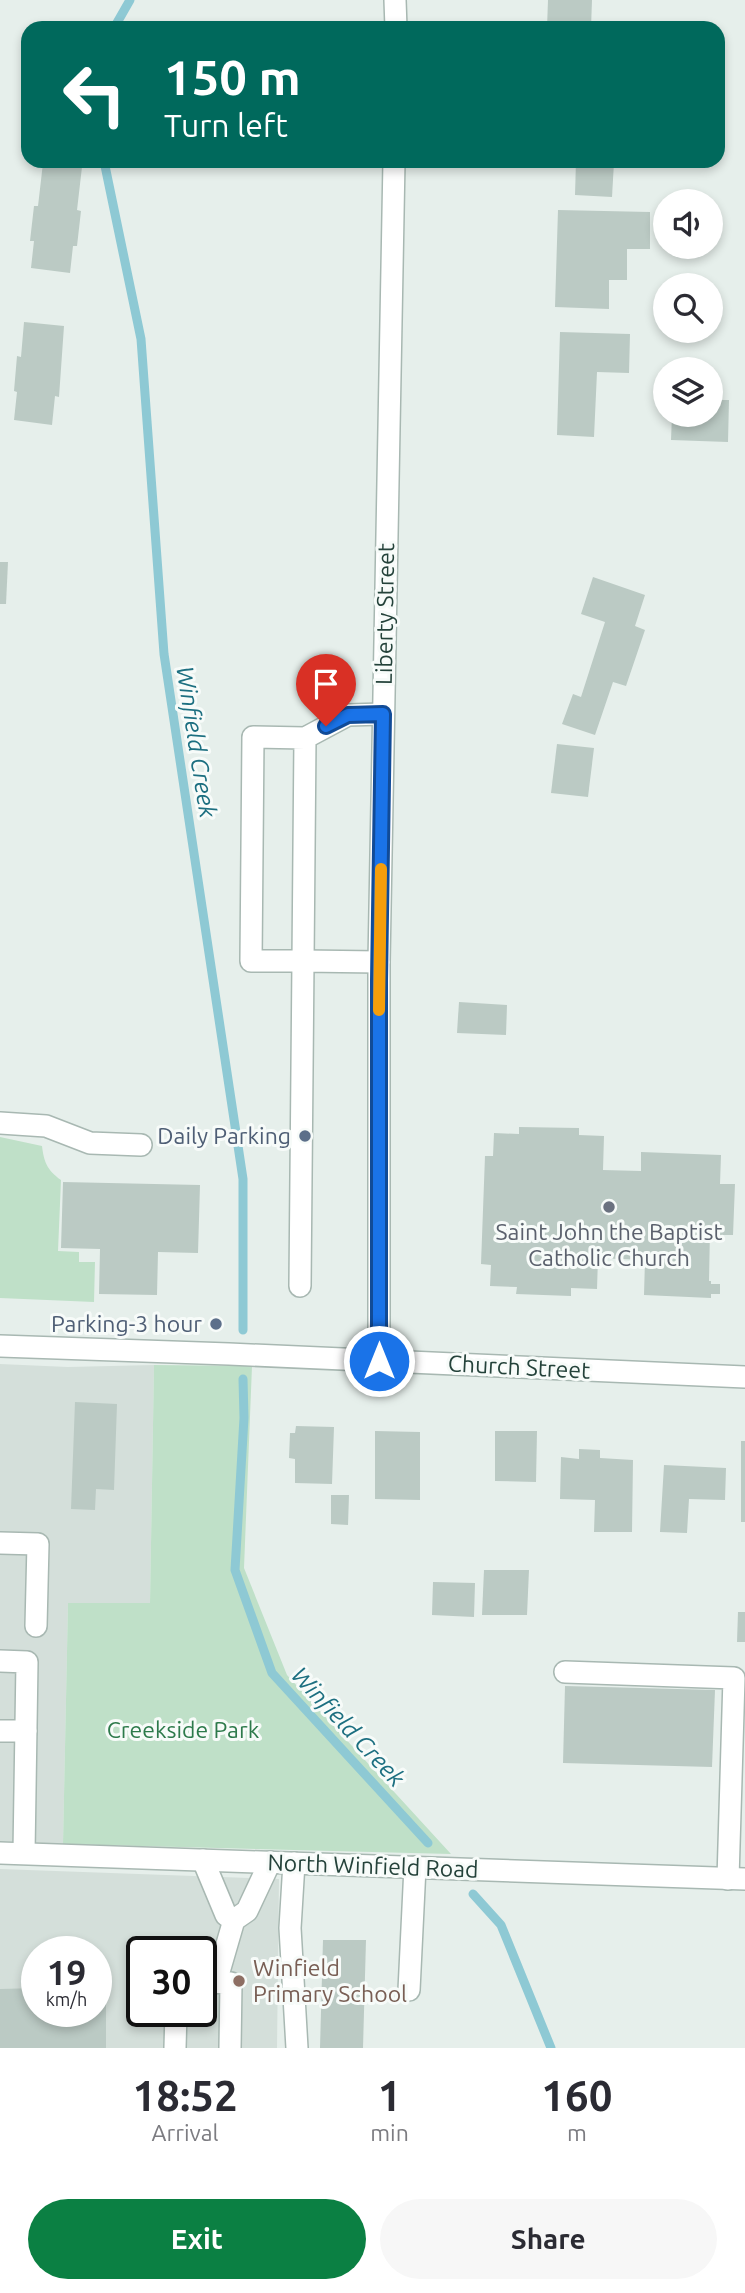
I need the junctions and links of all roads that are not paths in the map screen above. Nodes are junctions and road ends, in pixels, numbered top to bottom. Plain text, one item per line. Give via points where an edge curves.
1 (395, 0) edge
2 (396, 21) edge
3 (394, 168) edge
4 (383, 714) junction
5 (305, 737) junction
6 (303, 961) junction
7 (379, 962) junction
8 (0, 1123) edge
9 (141, 1145) dead end
10 (300, 1286) dead end
11 (0, 1346) edge
12 (379, 1361) junction
13 (745, 1377) edge
14 (0, 1543) edge
15 (36, 1626) dead end
16 (0, 1661) edge
17 (565, 1672) dead end
18 (0, 1731) edge
19 (26, 1731) junction
20 (0, 1853) edge
21 (24, 1853) junction
22 (203, 1860) junction
23 (270, 1862) junction
24 (294, 1863) junction
25 (415, 1867) junction
26 (737, 1879) edge
27 (234, 1920) junction
28 (217, 1961) edge
29 (217, 1982) edge
30 (410, 1990) dead end
31 (176, 2027) edge
32 (175, 2048) edge
33 (230, 2048) edge
34 (297, 2048) edge

1 - 2 street
3 - 4 street, Liberty Street
4 - 5 street via 348,715
4 - 7 street, Liberty Street
5 - 6 street
5 - 6 street via 253,737 251,961
6 - 7 street
6 - 10 street
7 - 12 street, Liberty Street
8 - 9 street via 46,1126 90,1143
11 - 12 street, Church Street
12 - 13 street, Church Street
14 - 15 street via 38,1544
16 - 19 street via 27,1662
17 - 26 street via 734,1678
18 - 19 street
19 - 21 street
20 - 21 street, North Winfield Road
21 - 22 street, North Winfield Road
22 - 23 street, North Winfield Road
22 - 27 street via 226,1915
23 - 24 street, North Winfield Road
23 - 27 street via 247,1911
24 - 25 street, North Winfield Road
24 - 34 street via 290,1928
25 - 26 street, North Winfield Road
25 - 30 street
27 - 28 street
29 - 33 street via 231,1983
31 - 32 street

